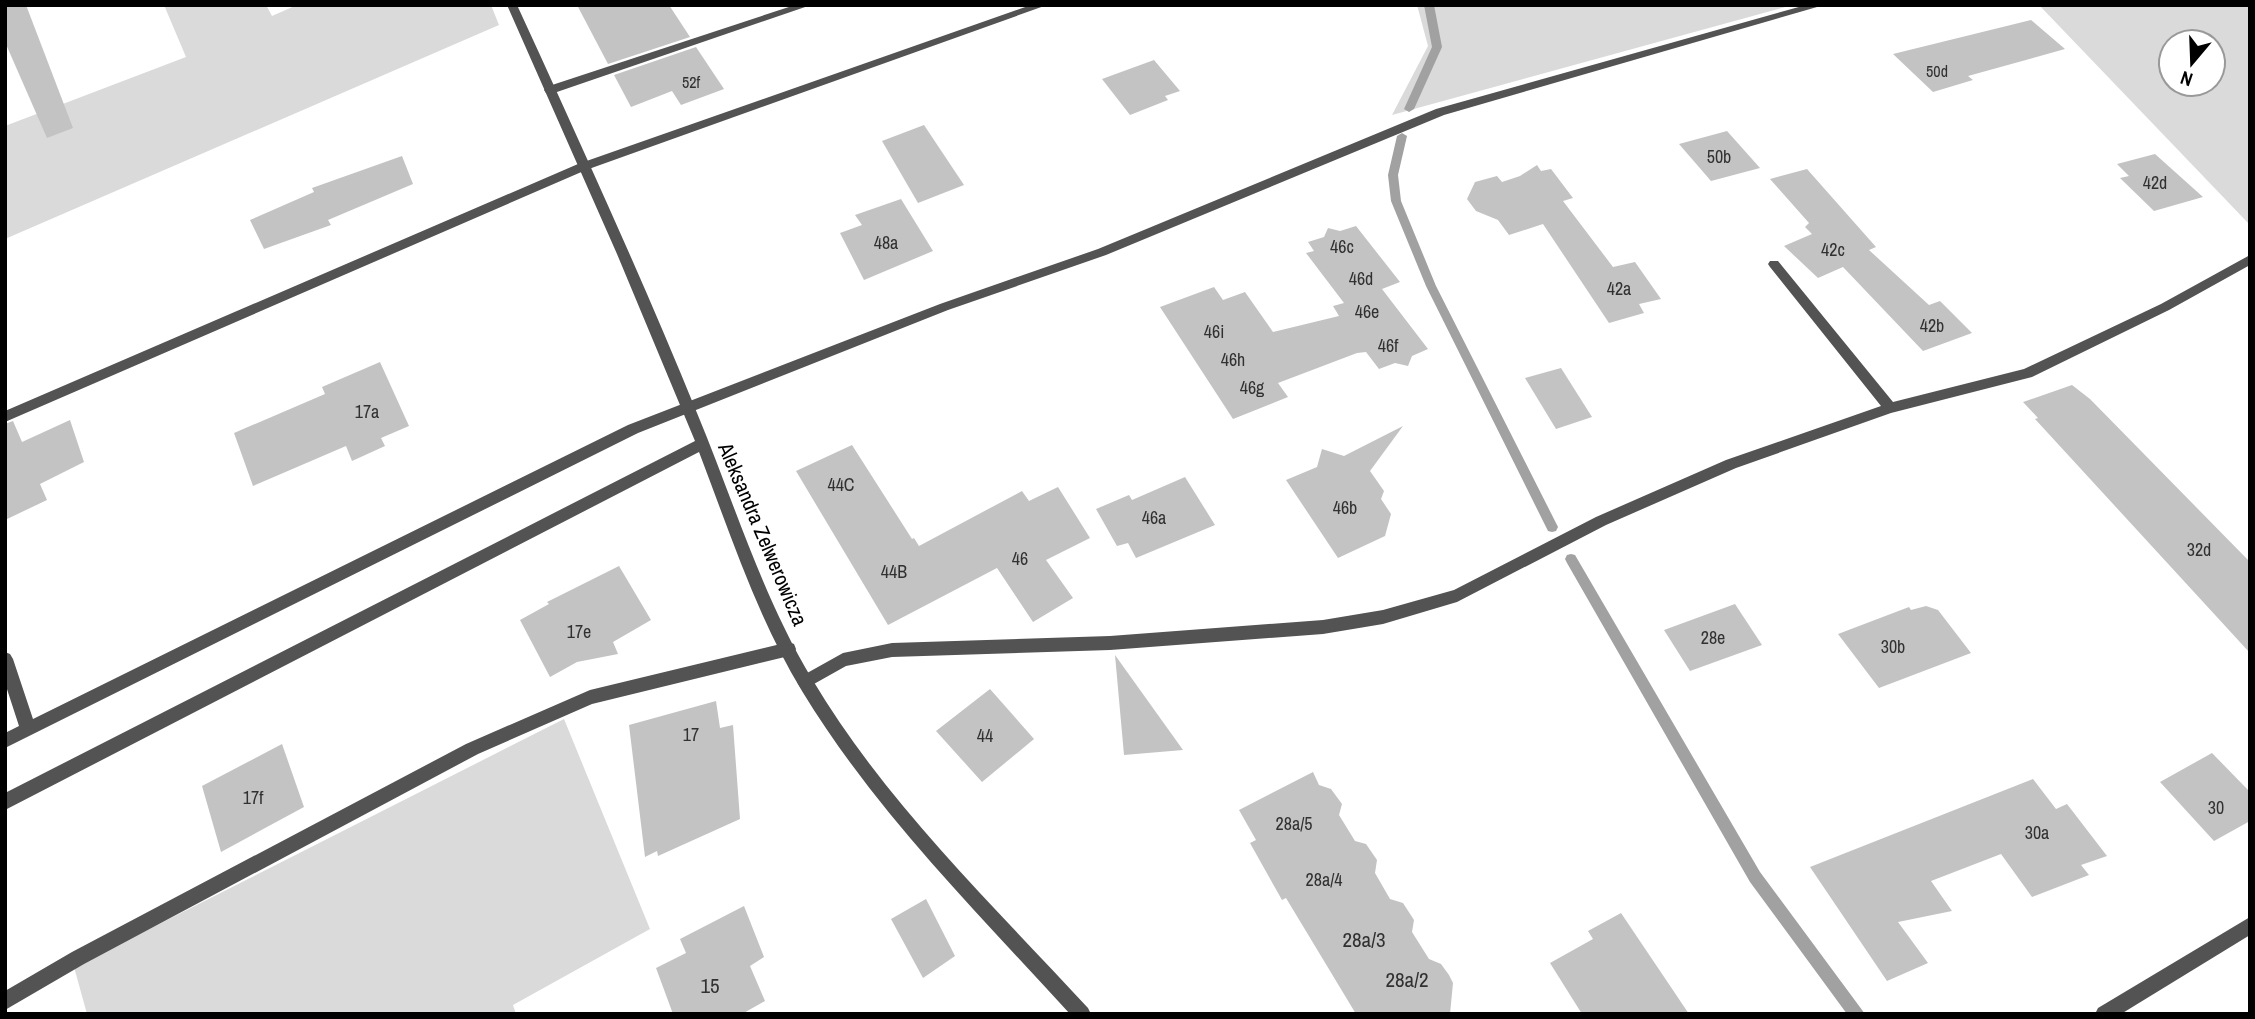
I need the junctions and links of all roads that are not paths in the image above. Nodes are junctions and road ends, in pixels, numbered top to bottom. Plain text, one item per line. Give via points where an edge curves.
1 (512, 5) edge
2 (806, 5) edge
3 (1042, 5) edge
4 (1819, 5) edge
5 (550, 90) junction
6 (582, 167) junction
7 (2250, 259) edge
8 (1774, 264) dead end
9 (688, 406) junction
10 (1890, 408) junction
11 (5, 417) edge
12 (702, 444) junction
13 (789, 649) junction
14 (5, 659) edge
15 (805, 682) junction
16 (29, 729) junction
17 (5, 741) edge
18 (5, 802) edge
19 (2250, 925) edge
20 (5, 1001) edge
21 (1082, 1014) edge
22 (2105, 1014) edge

1 - 5 street, Aleksandra Zelwerowicza
2 - 5 street
3 - 6 street
4 - 9 street via 1440,112 1102,252 944,307
5 - 6 street, Aleksandra Zelwerowicza
6 - 9 street, Aleksandra Zelwerowicza
6 - 11 street
7 - 10 street via 2165,307 2027,373
8 - 10 street
9 - 12 street, Aleksandra Zelwerowicza
9 - 16 street via 633,429
10 - 15 street via 1731,464 1601,521 1457,596 1383,617 1323,627 1110,643 892,650 843,660
12 - 13 street, Aleksandra Zelwerowicza
12 - 18 street
13 - 15 street, Aleksandra Zelwerowicza
13 - 20 street via 590,697 472,749
14 - 16 street
15 - 21 street, Aleksandra Zelwerowicza via 836,732 883,792
16 - 17 street
19 - 22 street

